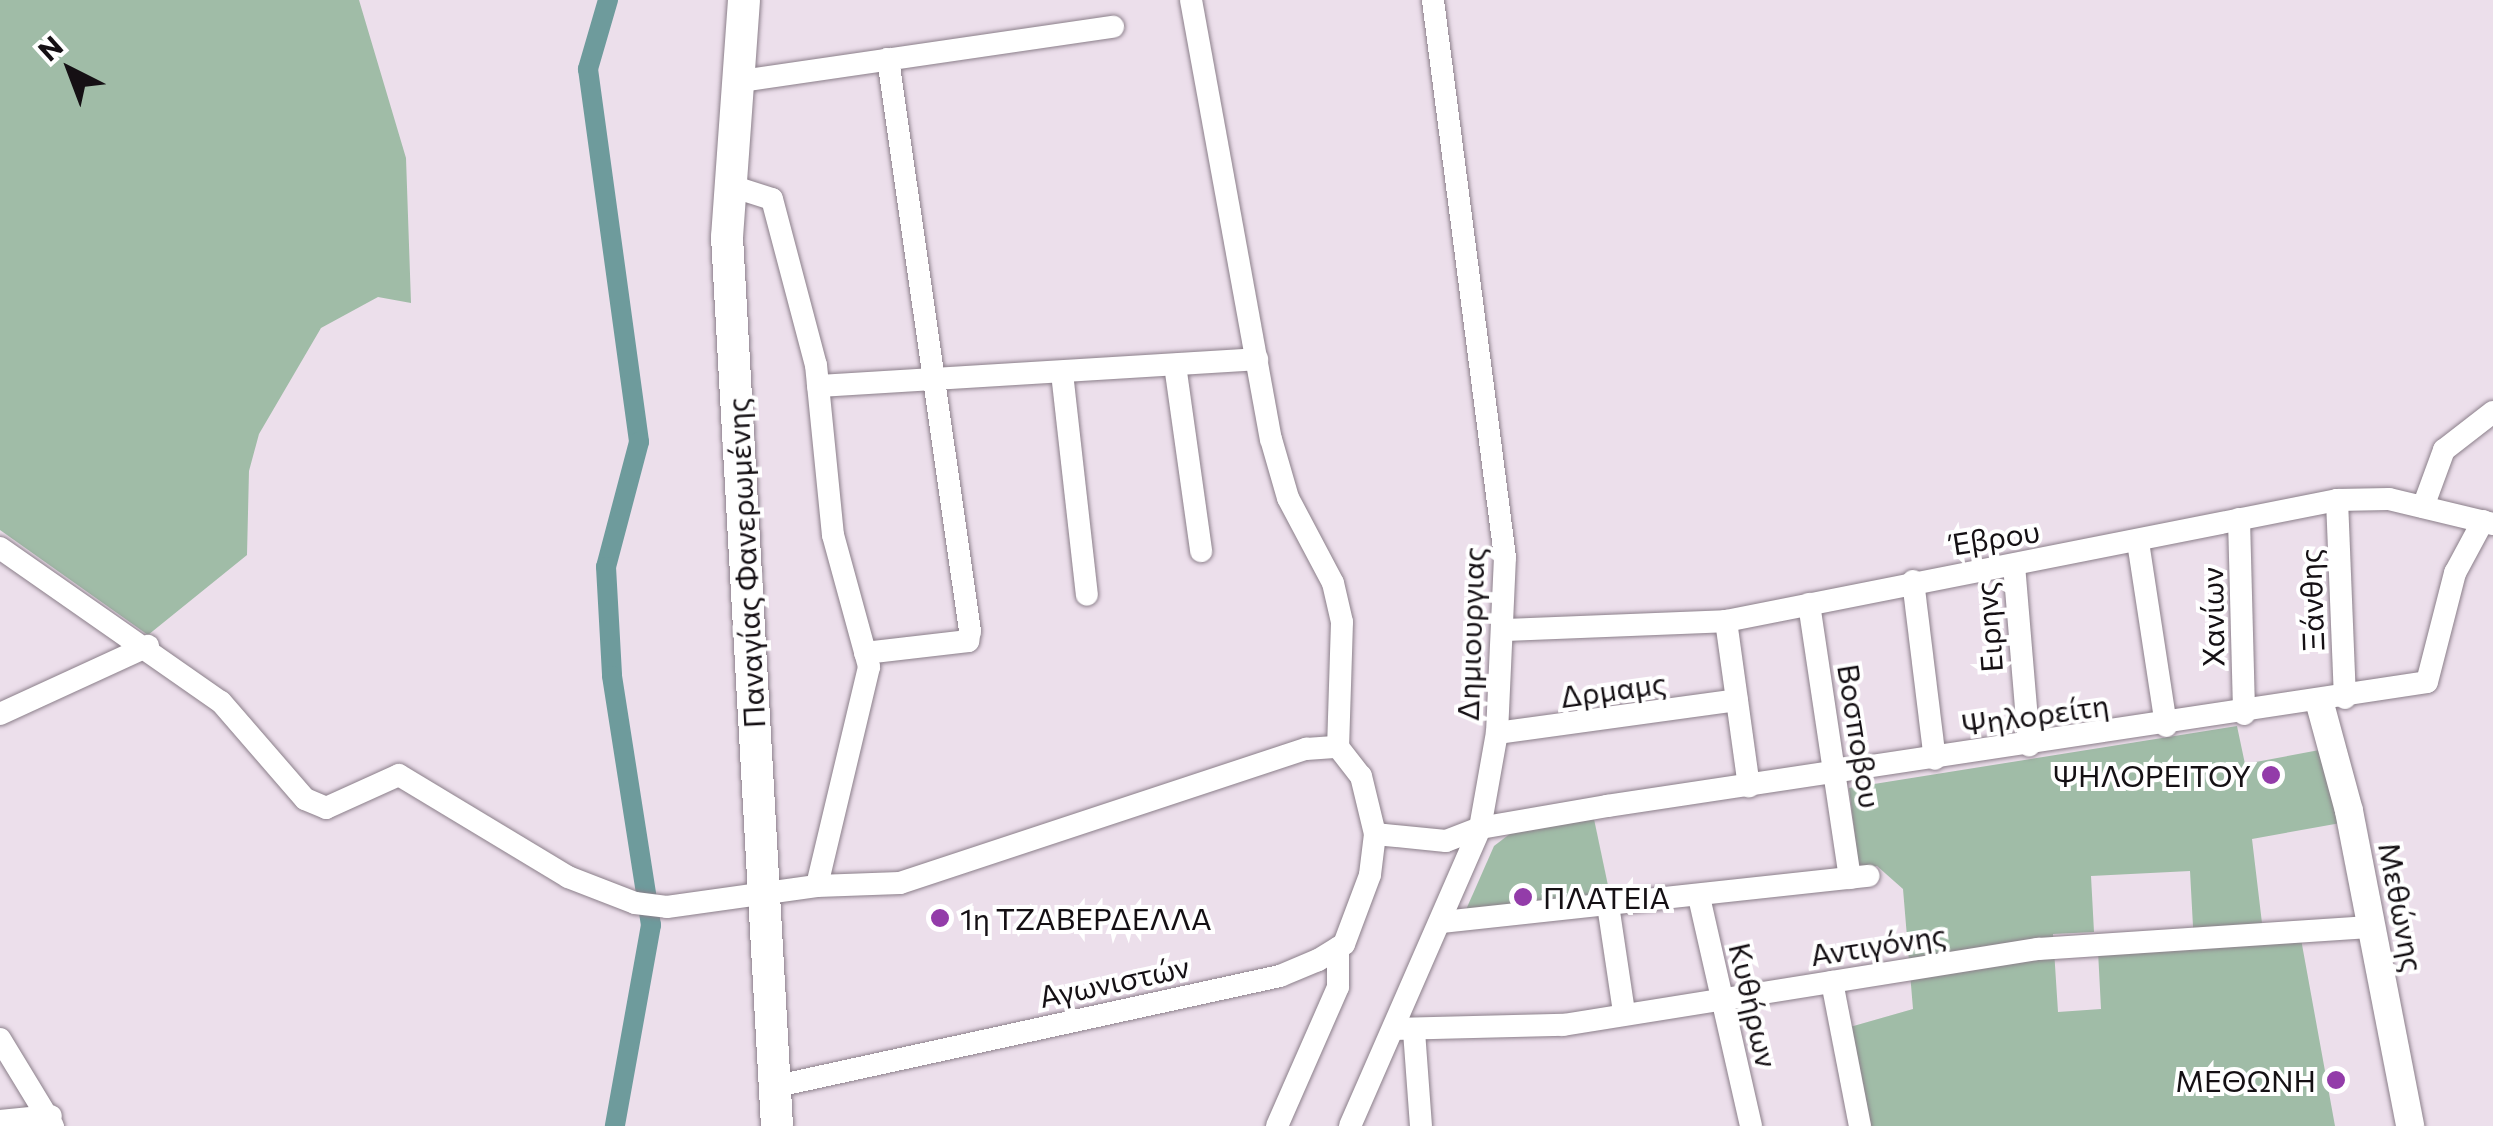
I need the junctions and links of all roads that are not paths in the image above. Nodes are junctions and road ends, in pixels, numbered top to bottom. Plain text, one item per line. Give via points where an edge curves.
1 (744, 0) edge
2 (1192, 0) edge
3 (1433, 0) edge
4 (1112, 27) dead end
5 (888, 59) junction
6 (742, 80) junction
7 (728, 185) junction
8 (1257, 359) junction
9 (1175, 365) junction
10 (1062, 373) junction
11 (934, 382) junction
12 (818, 386) junction
13 (2493, 412) edge
14 (2338, 500) junction
15 (2423, 507) junction
16 (2240, 519) junction
17 (2488, 522) edge
18 (2138, 542) junction
19 (0, 548) edge
20 (1201, 550) dead end
21 (2014, 564) junction
22 (1913, 581) junction
23 (1087, 595) dead end
24 (1809, 604) junction
25 (1726, 621) junction
26 (1504, 630) junction
27 (148, 646) junction
28 (866, 653) junction
29 (1737, 700) junction
30 (2332, 701) junction
31 (0, 714) edge
32 (2244, 714) junction
33 (2166, 726) junction
34 (1497, 733) junction
35 (2029, 745) junction
36 (1338, 747) junction
37 (1935, 759) junction
38 (1836, 774) junction
39 (1749, 786) junction
40 (1480, 828) junction
41 (1375, 834) junction
42 (817, 886) junction
43 (1700, 896) junction
44 (762, 898) junction
45 (1608, 905) junction
46 (1443, 922) junction
47 (2373, 926) junction
48 (1338, 948) junction
49 (1832, 982) junction
50 (1720, 997) junction
51 (1624, 1012) junction
52 (1404, 1030) junction
53 (0, 1039) edge
54 (778, 1086) junction
55 (0, 1121) edge
56 (52, 1121) edge
57 (777, 1126) edge
58 (1277, 1126) edge
59 (1350, 1126) edge
60 (1421, 1126) edge
61 (1751, 1126) edge
62 (1860, 1126) edge
63 (2410, 1126) edge

1 - 6 main road, Παναγίας Φανερωμένης
2 - 8 street
3 - 26 street, Δημιουργιας via 1495,449
4 - 5 street
5 - 6 street
5 - 11 street
6 - 7 main road, Παναγίας Φανερωμένης
7 - 12 street via 772,199
7 - 44 main road, Παναγίας Φανερωμένης
8 - 9 street
8 - 36 street via 1288,498 1334,583 1342,622
9 - 10 street
9 - 20 street
10 - 11 street
10 - 23 street
11 - 12 street
11 - 28 street via 968,641
12 - 28 street via 833,535
13 - 15 street via 2444,450
14 - 15 street, Έβρου
14 - 16 street, Έβρου
14 - 30 street, Ξάνθης
15 - 17 street, Έβρου
16 - 18 street, Έβρου
16 - 32 street, Χανίων
17 - 30 street, Ψηλορείτη via 2455,573 2427,682
18 - 21 street, Έβρου
18 - 33 street
19 - 27 street
21 - 22 street, Έβρου
21 - 35 street, Ειρηνς
22 - 24 street, Έβρου
22 - 37 street
24 - 25 street, Έβρου
24 - 38 street, Βοσποβου
25 - 26 street, Έβρου
25 - 29 street
26 - 34 street, Δημιουργιας
27 - 31 street
27 - 44 street via 221,702 306,799 326,808 400,774 568,877 635,903 667,907
28 - 42 street via 863,708
29 - 34 street, Δρμαμς
29 - 39 street
30 - 32 street, Ψηλορείτη
30 - 47 street, Μεθώνης
32 - 33 street, Ψηλορείτη
33 - 35 street, Ψηλορείτη
34 - 40 street, Δημιουργιας
35 - 37 street, Ψηλορείτη
36 - 41 street via 1362,776
36 - 42 street via 1306,749 900,884
37 - 38 street, Ψηλορείτη
38 - 39 street, Ψηλορείτη
38 - 43 street, Βοσποβου via 1860,877
39 - 40 street, Ψηλορείτη
40 - 41 street, Ψηλορείτη via 1446,841
40 - 46 street, Δημιουργιας
41 - 48 street via 1360,916
42 - 44 street
43 - 45 street
43 - 50 street, Κυθήρων
44 - 54 main road, Παναγίας Φανερωμένης
45 - 46 street
45 - 51 street
46 - 52 street, Δημιουργιας
47 - 49 street, Αντιγόνης via 2038,949
47 - 63 street, Μεθώνης
48 - 54 street, Αγωνιστών via 1280,976
48 - 58 street via 1338,987
49 - 50 street, Αντιγόνης
49 - 62 street
50 - 51 street, Αντιγόνης
50 - 61 street, Κυθήρων
51 - 52 street, Αντιγόνης via 1562,1025
52 - 59 street, Δημιουργιας
52 - 60 street
53 - 56 street
54 - 57 main road, Παναγίας Φανερωμένης
55 - 56 street

